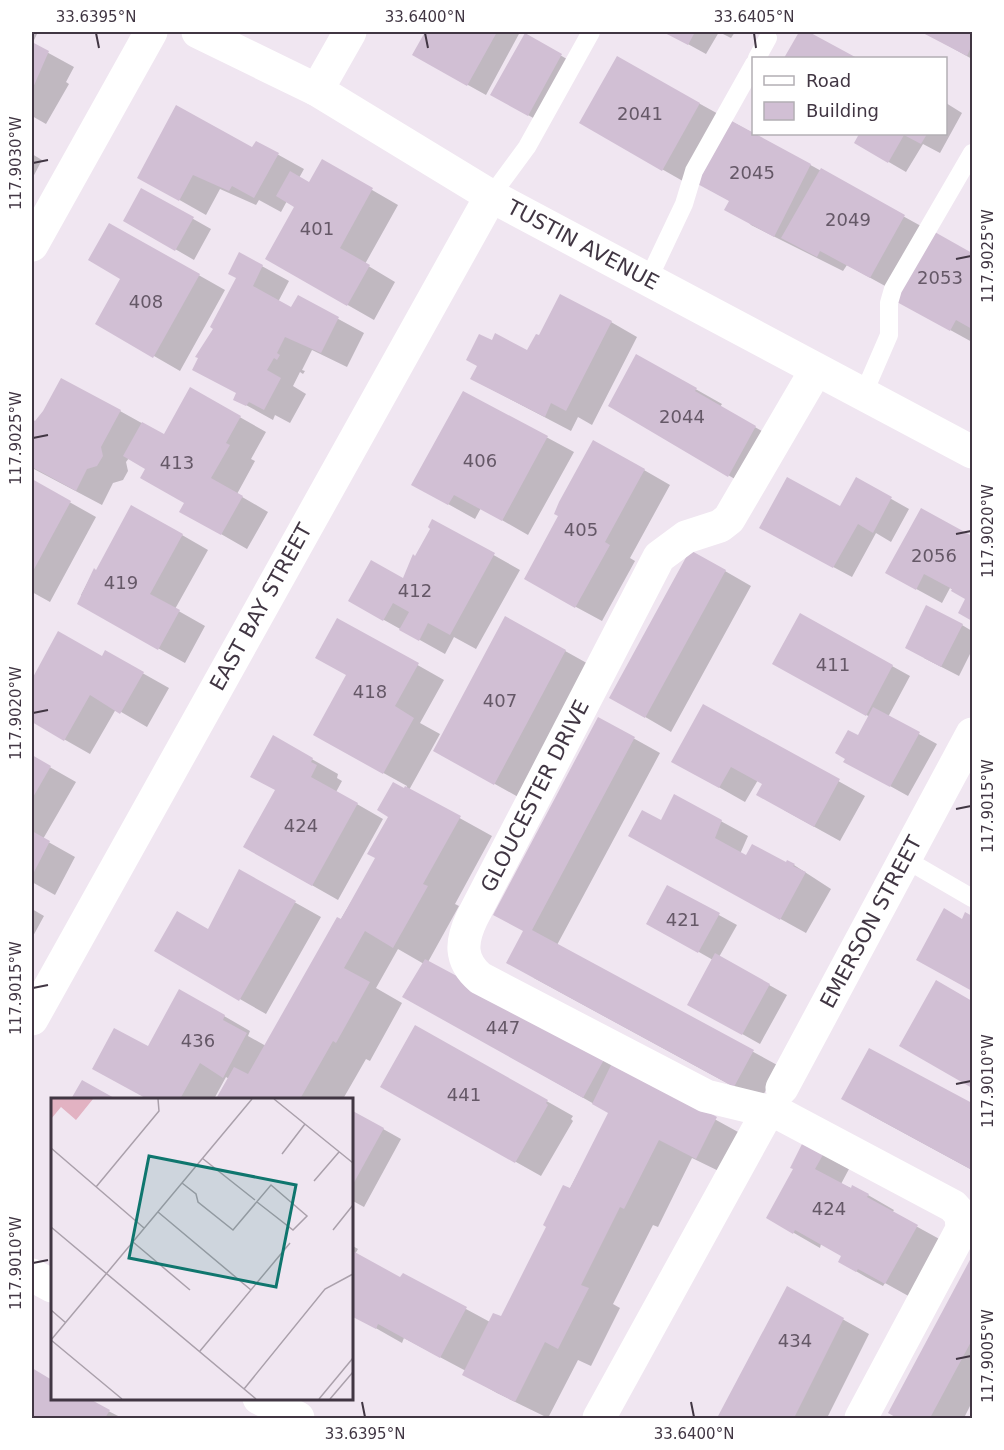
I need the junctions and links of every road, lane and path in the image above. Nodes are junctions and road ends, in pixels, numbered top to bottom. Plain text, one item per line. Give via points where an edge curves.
1 (151, 32) edge
2 (198, 32) edge
3 (350, 32) edge
4 (591, 32) edge
5 (768, 38) dead end
6 (758, 57) edge
7 (752, 66) edge
8 (317, 90) junction
9 (972, 153) edge
10 (491, 196) junction
11 (32, 245) edge
12 (648, 280) junction
13 (816, 370) junction
14 (863, 394) junction
15 (972, 452) edge
16 (972, 734) edge
17 (905, 859) junction
18 (972, 897) edge
19 (32, 1019) edge
20 (775, 1099) junction
21 (32, 1275) edge
22 (51, 1285) edge
23 (261, 1399) edge
24 (298, 1419) edge
25 (599, 1419) edge
26 (861, 1419) edge

1 - 11 street
2 - 8 street, TUSTIN AVENUE
3 - 8 street
4 - 10 lane via 527,147
5 - 6 lane
7 - 12 lane via 694,171 684,204
8 - 10 street, TUSTIN AVENUE
9 - 14 lane via 893,289 889,335
10 - 12 street, TUSTIN AVENUE
10 - 19 street, EAST BAY STREET
12 - 13 street, TUSTIN AVENUE
13 - 14 street, TUSTIN AVENUE
13 - 20 street, GLOUCESTER DRIVE via 729,519 686,537 659,557 463,937 464,958 480,978 706,1096
14 - 15 street, TUSTIN AVENUE
16 - 17 street, EMERSON STREET
17 - 18 lane
17 - 20 street, EMERSON STREET
20 - 25 street, EMERSON STREET
20 - 26 street via 797,1122 953,1206 961,1215 962,1229
21 - 22 street
23 - 24 street

